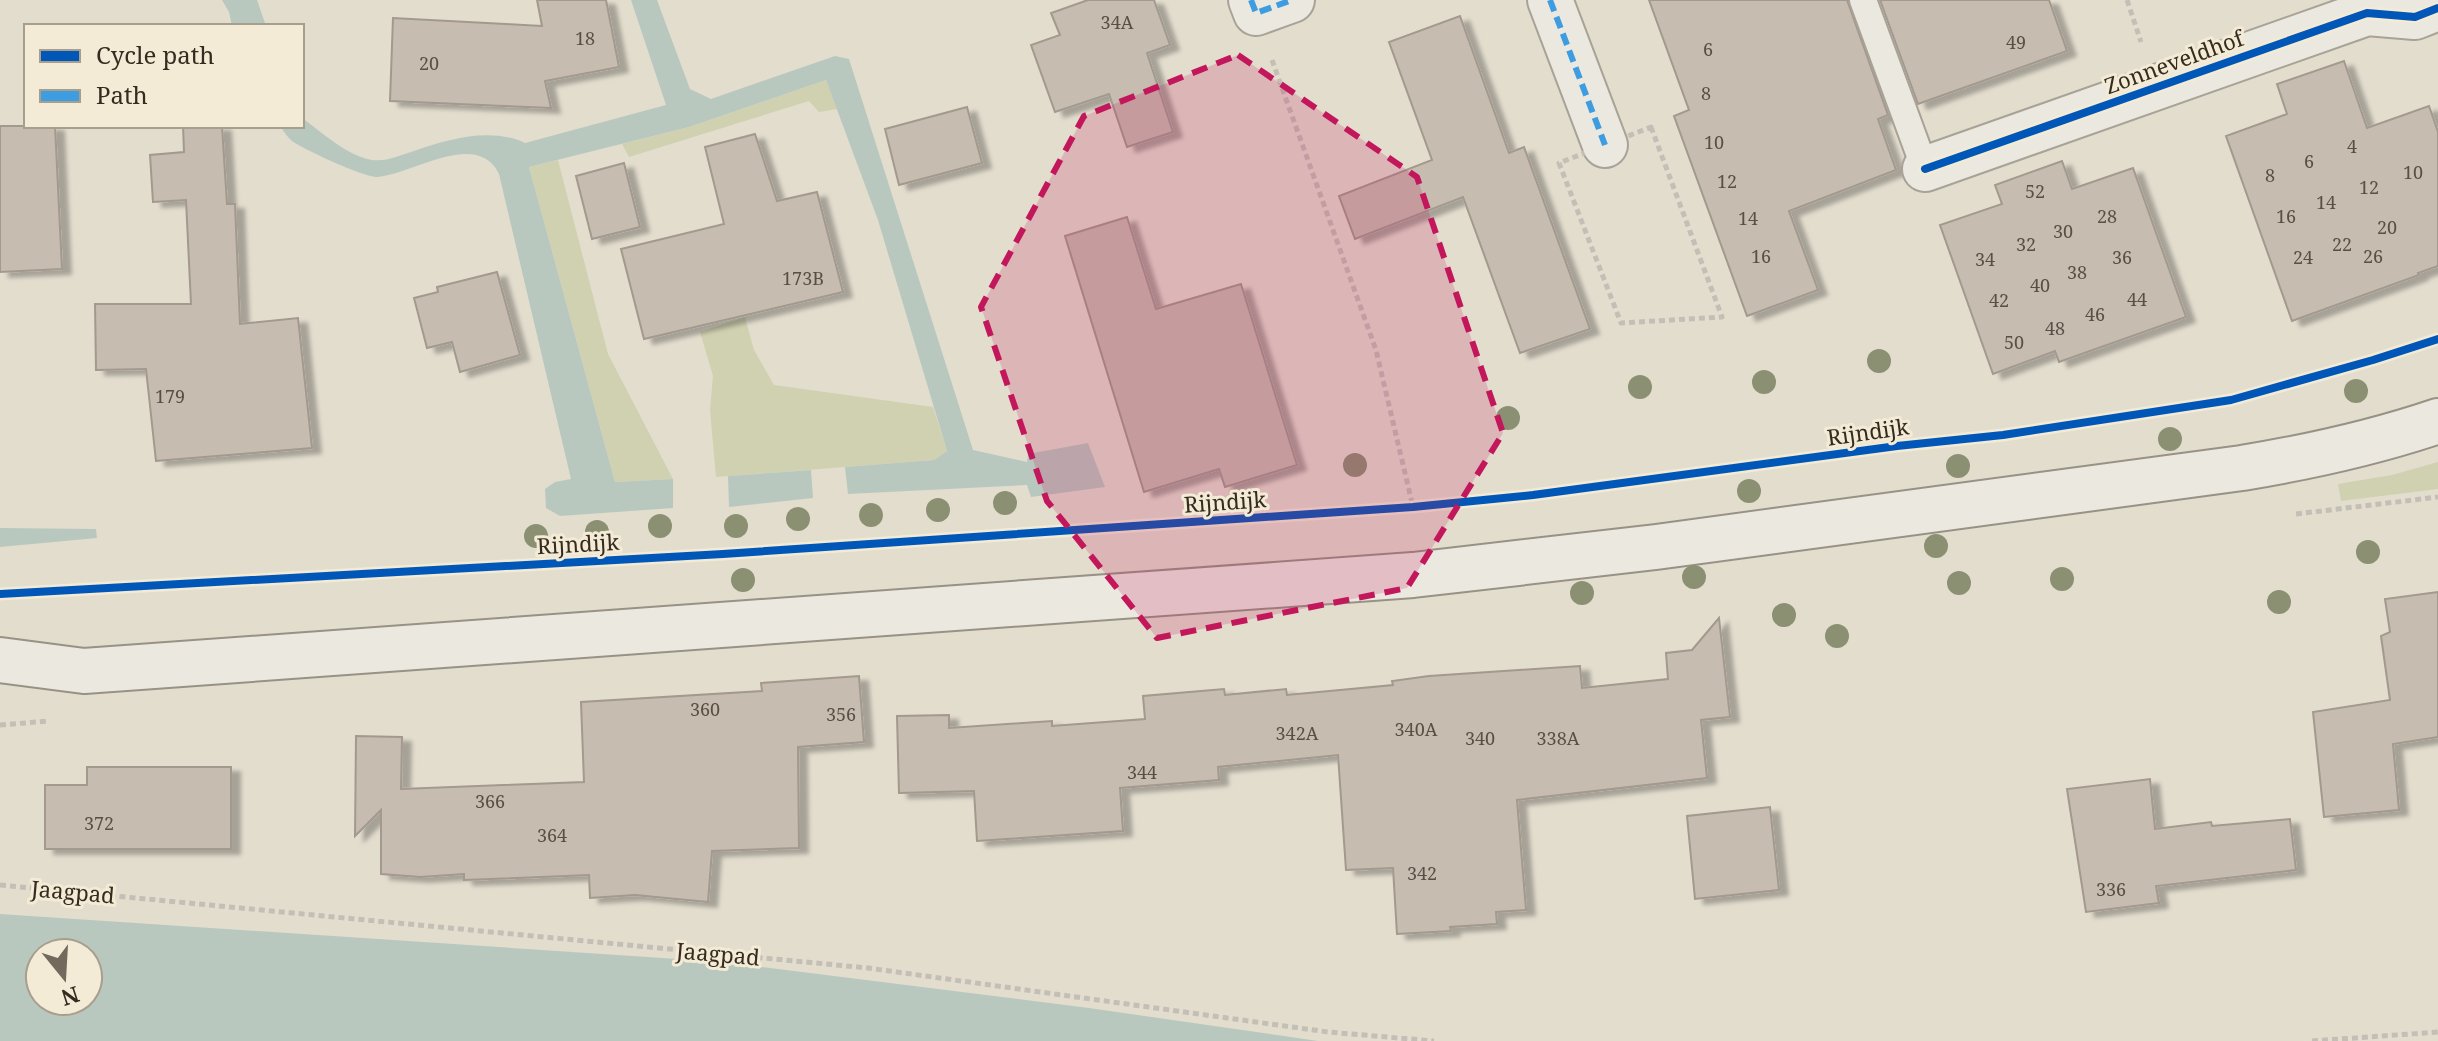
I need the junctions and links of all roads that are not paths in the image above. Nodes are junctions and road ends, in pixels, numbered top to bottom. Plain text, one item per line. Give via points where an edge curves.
1 (1550, 0) edge
2 (1863, 0) edge
3 (2438, 8) edge
4 (1605, 145) road end
5 (1925, 169) joint
6 (2438, 421) edge
7 (0, 660) edge

1 - 4 main road
2 - 5 lane
3 - 5 main road, Zonneveldhof via 2415,17 2367,13
6 - 7 main road via 2316,456 2242,468 1413,575 84,671

